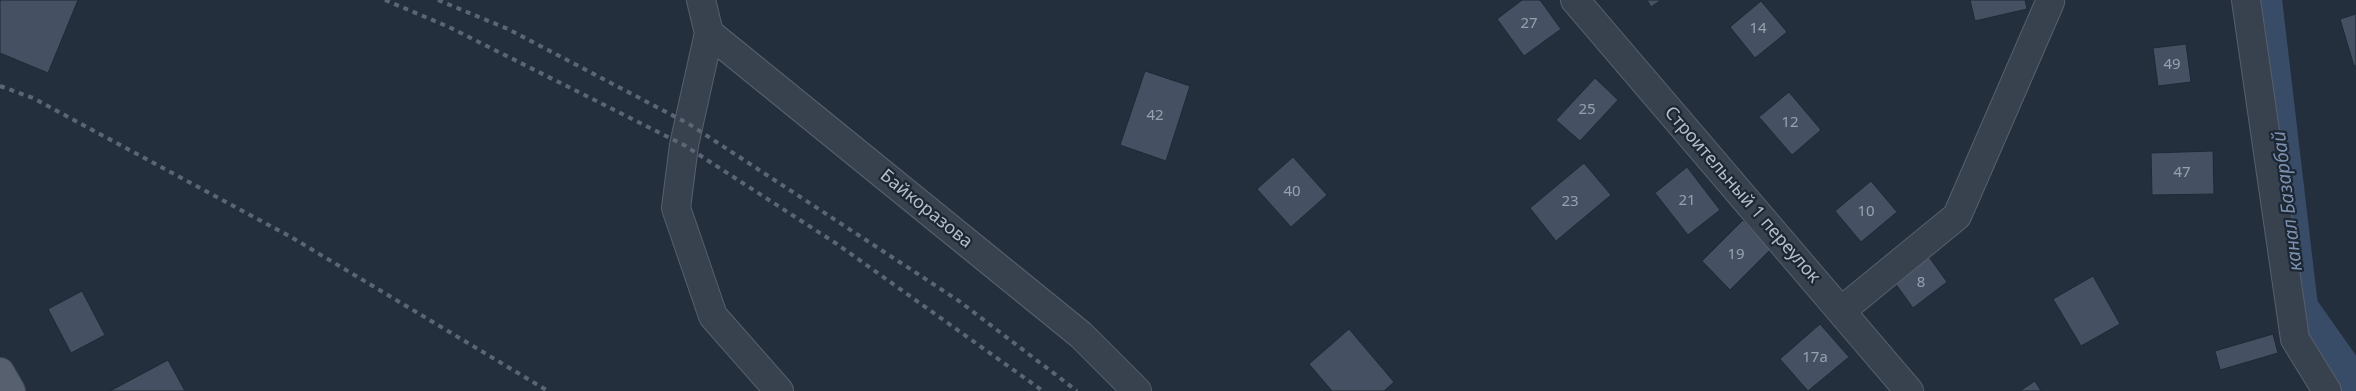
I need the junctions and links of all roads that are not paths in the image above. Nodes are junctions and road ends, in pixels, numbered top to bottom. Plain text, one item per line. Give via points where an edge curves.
1 (701, 0) edge
2 (1575, 0) edge
3 (2246, 0) edge
4 (2050, 2) dead end
5 (709, 33) junction
6 (1841, 311) junction
7 (0, 372) edge
8 (11, 391) edge
9 (779, 391) edge
10 (1137, 391) edge
11 (1909, 391) edge
12 (2327, 391) edge

1 - 5 street
2 - 6 street, Строительный 1 переулок
3 - 12 street via 2295,339
4 - 6 street via 1957,216
5 - 9 street via 684,145 676,208 713,316
5 - 10 street, Байкоразова via 1081,335
6 - 11 street, Строительный 1 переулок
7 - 8 main road

